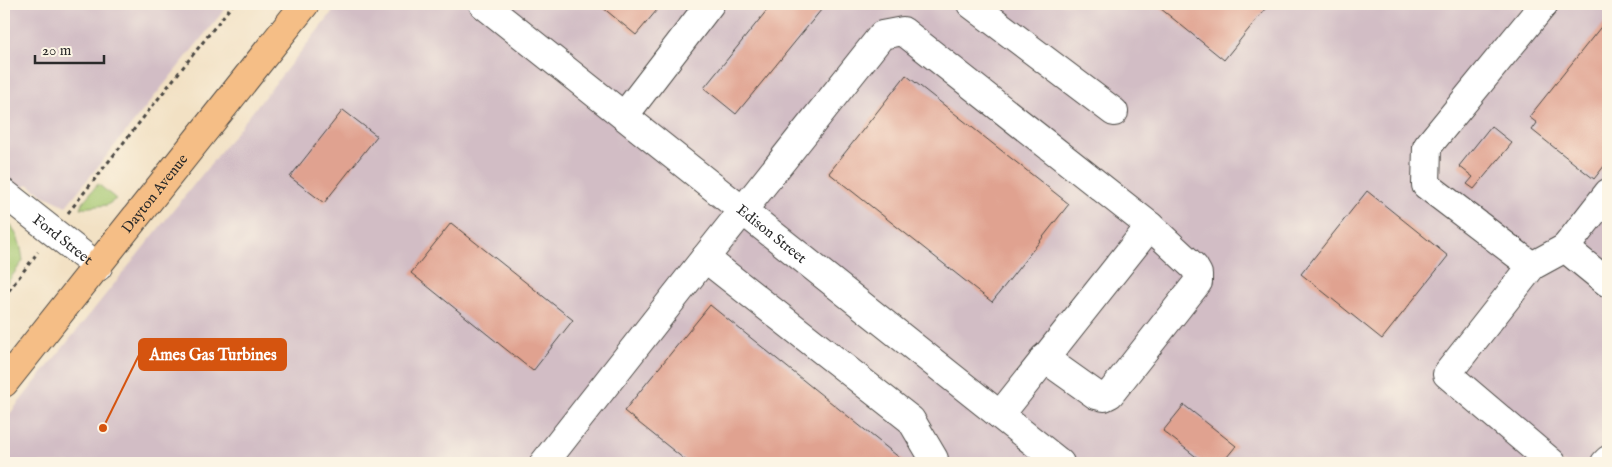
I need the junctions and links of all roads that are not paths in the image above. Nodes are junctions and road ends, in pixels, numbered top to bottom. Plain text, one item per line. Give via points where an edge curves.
1 (305, 4) edge
2 (483, 4) edge
3 (710, 4) edge
4 (971, 4) edge
5 (1544, 4) edge
6 (1114, 112) dead end
7 (624, 116) junction
8 (4, 193) edge
9 (1608, 193) edge
10 (744, 211) junction
11 (1150, 226) junction
12 (1564, 248) junction
13 (705, 258) junction
14 (1532, 266) junction
15 (98, 267) junction
16 (1608, 283) edge
17 (1044, 358) junction
18 (4, 383) edge
19 (1000, 415) junction
20 (1608, 460) edge
21 (544, 463) edge
22 (934, 463) edge
23 (1060, 463) edge
24 (1552, 463) edge
25 (1605, 463) edge

1 - 15 main road, Dayton Avenue
2 - 7 street, Edison Street
3 - 7 street
4 - 6 street
5 - 14 street via 1427,147 1426,185
7 - 10 street, Edison Street
8 - 15 street, Ford Street
9 - 12 street
10 - 11 street via 882,35 902,31
10 - 13 street
10 - 19 street, Edison Street
11 - 17 street
11 - 17 street via 1194,267 1198,282 1110,394 1104,397 1096,395
12 - 14 street
12 - 16 street
13 - 21 street
13 - 22 street via 911,420
14 - 24 street via 1447,374
15 - 18 main road, Dayton Avenue
17 - 19 street
19 - 23 street, Edison Street
20 - 25 street

